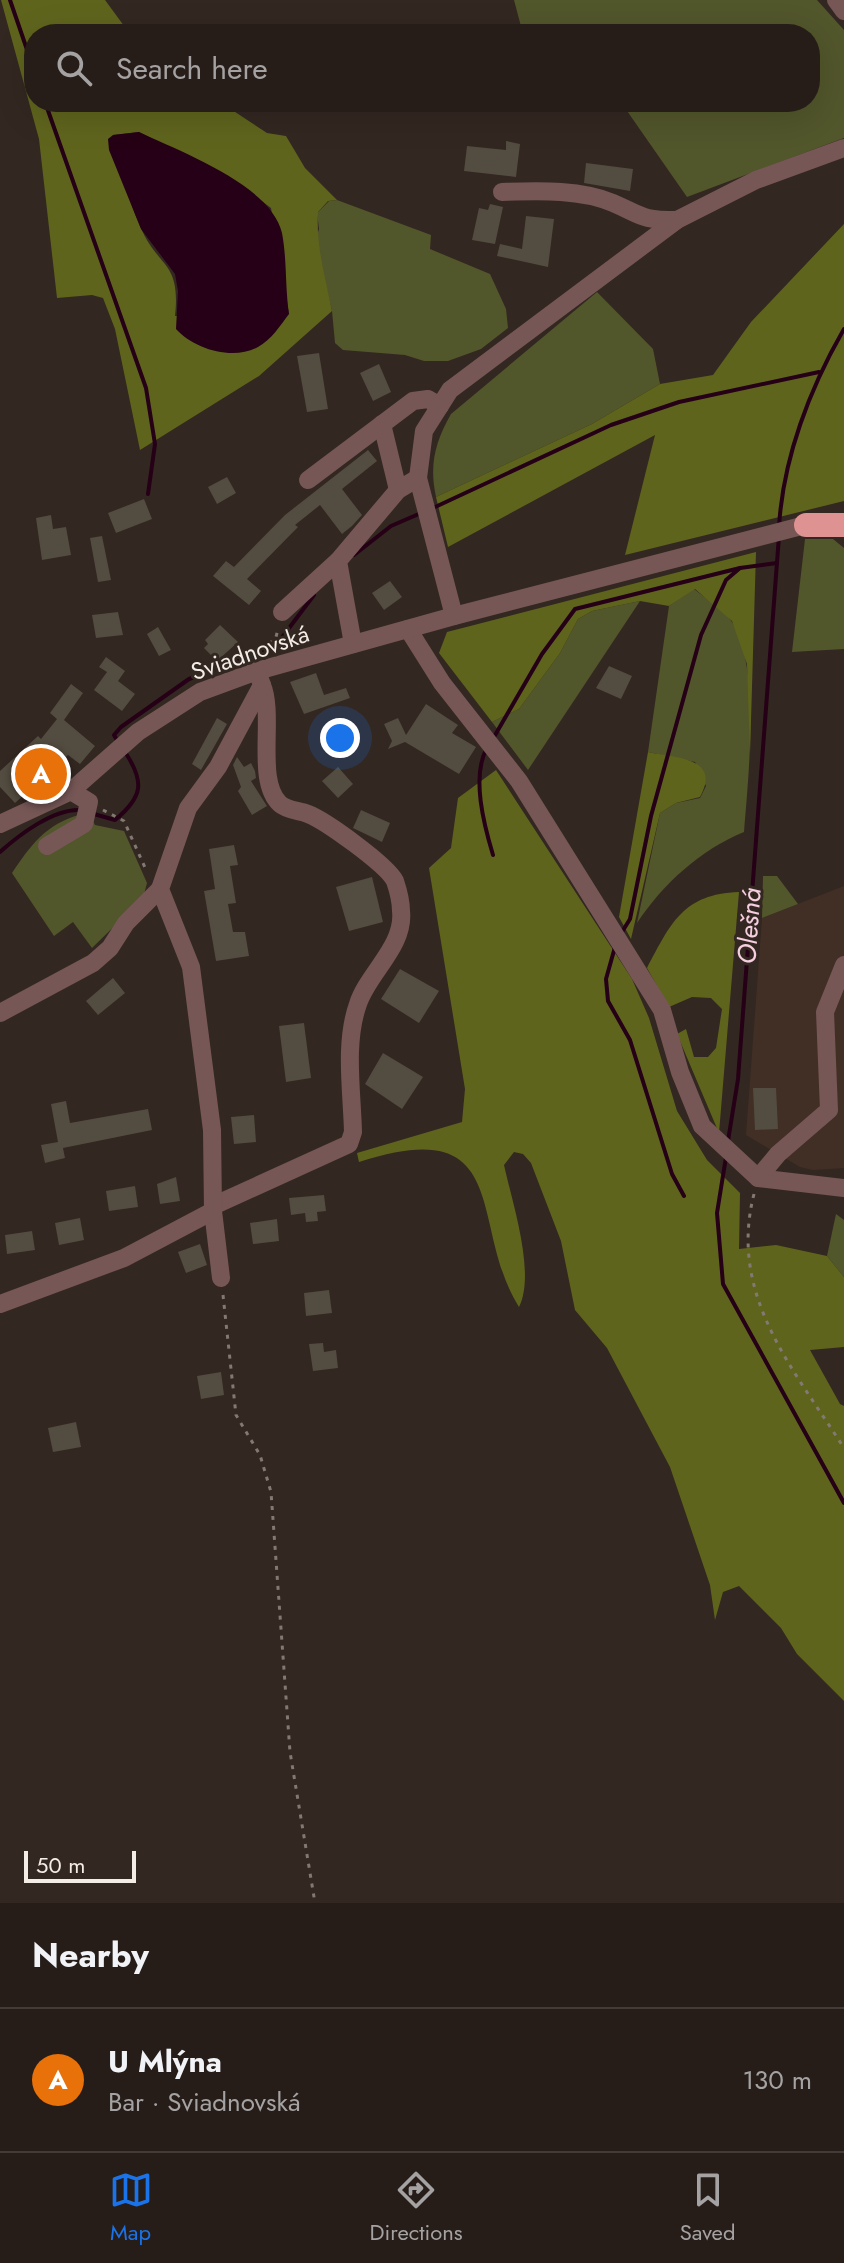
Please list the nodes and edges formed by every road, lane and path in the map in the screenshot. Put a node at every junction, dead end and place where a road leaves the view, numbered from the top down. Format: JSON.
{"nodes":[{"id":1,"x":836,"y":0,"type":"edge"},
{"id":2,"x":844,"y":11,"type":"edge"},
{"id":3,"x":844,"y":148,"type":"edge"},
{"id":4,"x":502,"y":192,"type":"dead end"},
{"id":5,"x":629,"y":214,"type":"junction"},
{"id":6,"x":677,"y":220,"type":"junction"},
{"id":7,"x":631,"y":255,"type":"junction"},
{"id":8,"x":440,"y":406,"type":"junction"},
{"id":9,"x":382,"y":424,"type":"junction"},
{"id":10,"x":418,"y":478,"type":"junction"},
{"id":11,"x":308,"y":480,"type":"dead end"},
{"id":12,"x":398,"y":490,"type":"junction"},
{"id":13,"x":844,"y":515,"type":"edge"},
{"id":14,"x":806,"y":525,"type":"junction"},
{"id":15,"x":844,"y":525,"type":"edge"},
{"id":16,"x":338,"y":567,"type":"junction"},
{"id":17,"x":282,"y":612,"type":"joint"},
{"id":18,"x":454,"y":616,"type":"junction"},
{"id":19,"x":408,"y":629,"type":"junction"},
{"id":20,"x":353,"y":644,"type":"junction"},
{"id":21,"x":265,"y":648,"type":"dead end"},
{"id":22,"x":259,"y":678,"type":"junction"},
{"id":23,"x":71,"y":791,"type":"junction"},
{"id":24,"x":115,"y":816,"type":"dead end"},
{"id":25,"x":0,"y":824,"type":"edge"},
{"id":26,"x":47,"y":846,"type":"dead end"},
{"id":27,"x":155,"y":883,"type":"junction"},
{"id":28,"x":844,"y":965,"type":"edge"},
{"id":29,"x":0,"y":1013,"type":"edge"},
{"id":30,"x":837,"y":1109,"type":"edge"},
{"id":31,"x":758,"y":1178,"type":"junction"},
{"id":32,"x":844,"y":1188,"type":"edge"},
{"id":33,"x":214,"y":1208,"type":"junction"},
{"id":34,"x":221,"y":1278,"type":"joint"},
{"id":35,"x":0,"y":1304,"type":"edge"},
{"id":36,"x":844,"y":1448,"type":"edge"},
{"id":37,"x":315,"y":1903,"type":"edge"}],
"edges":[{"from":1,"to":2,"type":"street"},
{"from":3,"to":6,"type":"street"},
{"from":4,"to":5,"type":"street"},
{"from":5,"to":6,"type":"street"},
{"from":5,"to":7,"type":"street"},
{"from":6,"to":7,"type":"street"},
{"from":7,"to":8,"type":"street"},
{"from":8,"to":9,"type":"street"},
{"from":8,"to":10,"type":"street"},
{"from":9,"to":11,"type":"street"},
{"from":9,"to":12,"type":"street"},
{"from":10,"to":12,"type":"street"},
{"from":10,"to":18,"type":"street"},
{"from":12,"to":16,"type":"street"},
{"from":13,"to":14,"type":"street","name":"Sviadnovská"},
{"from":14,"to":15,"type":"highway"},
{"from":14,"to":18,"type":"street","name":"Sviadnovská"},
{"from":16,"to":17,"type":"street"},
{"from":16,"to":20,"type":"street"},
{"from":17,"to":21,"type":"path"},
{"from":18,"to":19,"type":"street","name":"Sviadnovská"},
{"from":19,"to":20,"type":"street","name":"Sviadnovská"},
{"from":19,"to":31,"type":"street"},
{"from":20,"to":22,"type":"street","name":"Sviadnovská"},
{"from":22,"to":23,"type":"street","name":"Sviadnovská"},
{"from":22,"to":27,"type":"street"},
{"from":22,"to":33,"type":"street"},
{"from":23,"to":25,"type":"street","name":"Sviadnovská"},
{"from":23,"to":26,"type":"street"},
{"from":24,"to":27,"type":"path"},
{"from":27,"to":29,"type":"street"},
{"from":27,"to":33,"type":"street"},
{"from":28,"to":30,"type":"street"},
{"from":30,"to":31,"type":"street"},
{"from":31,"to":32,"type":"street"},
{"from":31,"to":36,"type":"path"},
{"from":33,"to":34,"type":"street"},
{"from":33,"to":35,"type":"street"},
{"from":34,"to":37,"type":"path"}]}
